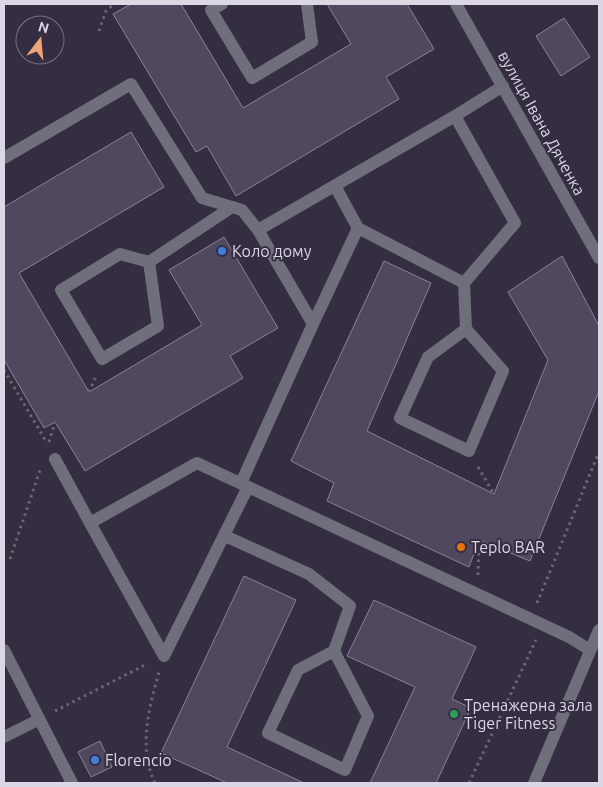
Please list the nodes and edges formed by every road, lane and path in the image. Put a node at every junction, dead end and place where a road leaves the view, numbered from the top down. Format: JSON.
{"nodes":[{"id":1,"x":114,"y":4,"type":"edge"},
{"id":2,"x":222,"y":4,"type":"edge"},
{"id":3,"x":307,"y":4,"type":"edge"},
{"id":4,"x":456,"y":4,"type":"edge"},
{"id":5,"x":99,"y":31,"type":"dead end"},
{"id":6,"x":502,"y":86,"type":"junction"},
{"id":7,"x":455,"y":116,"type":"junction"},
{"id":8,"x":4,"y":158,"type":"edge"},
{"id":9,"x":335,"y":186,"type":"junction"},
{"id":10,"x":232,"y":207,"type":"junction"},
{"id":11,"x":358,"y":228,"type":"junction"},
{"id":12,"x":258,"y":230,"type":"junction"},
{"id":13,"x":599,"y":258,"type":"edge"},
{"id":14,"x":149,"y":262,"type":"junction"},
{"id":15,"x":464,"y":283,"type":"junction"},
{"id":16,"x":314,"y":324,"type":"junction"},
{"id":17,"x":466,"y":329,"type":"junction"},
{"id":18,"x":4,"y":370,"type":"edge"},
{"id":19,"x":55,"y":422,"type":"dead end"},
{"id":20,"x":469,"y":451,"type":"junction"},
{"id":21,"x":599,"y":452,"type":"edge"},
{"id":22,"x":55,"y":459,"type":"dead end"},
{"id":23,"x":42,"y":462,"type":"dead end"},
{"id":24,"x":244,"y":485,"type":"junction"},
{"id":25,"x":494,"y":494,"type":"dead end"},
{"id":26,"x":90,"y":523,"type":"junction"},
{"id":27,"x":225,"y":536,"type":"junction"},
{"id":28,"x":479,"y":540,"type":"dead end"},
{"id":29,"x":10,"y":559,"type":"dead end"},
{"id":30,"x":477,"y":596,"type":"junction"},
{"id":31,"x":530,"y":620,"type":"junction"},
{"id":32,"x":542,"y":626,"type":"junction"},
{"id":33,"x":599,"y":630,"type":"edge"},
{"id":34,"x":4,"y":650,"type":"edge"},
{"id":35,"x":590,"y":650,"type":"junction"},
{"id":36,"x":334,"y":651,"type":"junction"},
{"id":37,"x":164,"y":656,"type":"junction"},
{"id":38,"x":38,"y":720,"type":"junction"},
{"id":39,"x":4,"y":737,"type":"edge"},
{"id":40,"x":72,"y":783,"type":"edge"},
{"id":41,"x":155,"y":783,"type":"edge"},
{"id":42,"x":468,"y":783,"type":"edge"},
{"id":43,"x":534,"y":783,"type":"edge"}],
"edges":[{"from":1,"to":5,"type":"path"},
{"from":2,"to":3,"type":"street"},
{"from":4,"to":6,"type":"street","name":"вулиця Івана Дяченка"},
{"from":6,"to":7,"type":"street"},
{"from":6,"to":13,"type":"street","name":"вулиця Івана Дяченка"},
{"from":7,"to":9,"type":"street"},
{"from":7,"to":15,"type":"street"},
{"from":8,"to":10,"type":"street"},
{"from":9,"to":11,"type":"street"},
{"from":9,"to":12,"type":"street"},
{"from":10,"to":12,"type":"street"},
{"from":10,"to":14,"type":"street"},
{"from":11,"to":15,"type":"street"},
{"from":11,"to":16,"type":"street"},
{"from":12,"to":16,"type":"street"},
{"from":14,"to":14,"type":"street"},
{"from":15,"to":17,"type":"street"},
{"from":16,"to":24,"type":"street"},
{"from":17,"to":20,"type":"street"},
{"from":17,"to":20,"type":"street"},
{"from":18,"to":19,"type":"path"},
{"from":20,"to":25,"type":"path"},
{"from":21,"to":31,"type":"path"},
{"from":22,"to":26,"type":"street"},
{"from":23,"to":29,"type":"path"},
{"from":24,"to":26,"type":"street"},
{"from":24,"to":27,"type":"street"},
{"from":24,"to":30,"type":"street"},
{"from":26,"to":37,"type":"street"},
{"from":27,"to":36,"type":"street"},
{"from":27,"to":37,"type":"street"},
{"from":28,"to":30,"type":"path"},
{"from":30,"to":31,"type":"street"},
{"from":31,"to":32,"type":"street"},
{"from":32,"to":35,"type":"street"},
{"from":32,"to":42,"type":"path"},
{"from":33,"to":35,"type":"street"},
{"from":34,"to":38,"type":"street"},
{"from":35,"to":43,"type":"street"},
{"from":36,"to":36,"type":"street"},
{"from":37,"to":38,"type":"path"},
{"from":37,"to":41,"type":"path"},
{"from":38,"to":39,"type":"street"},
{"from":38,"to":40,"type":"street"}]}
